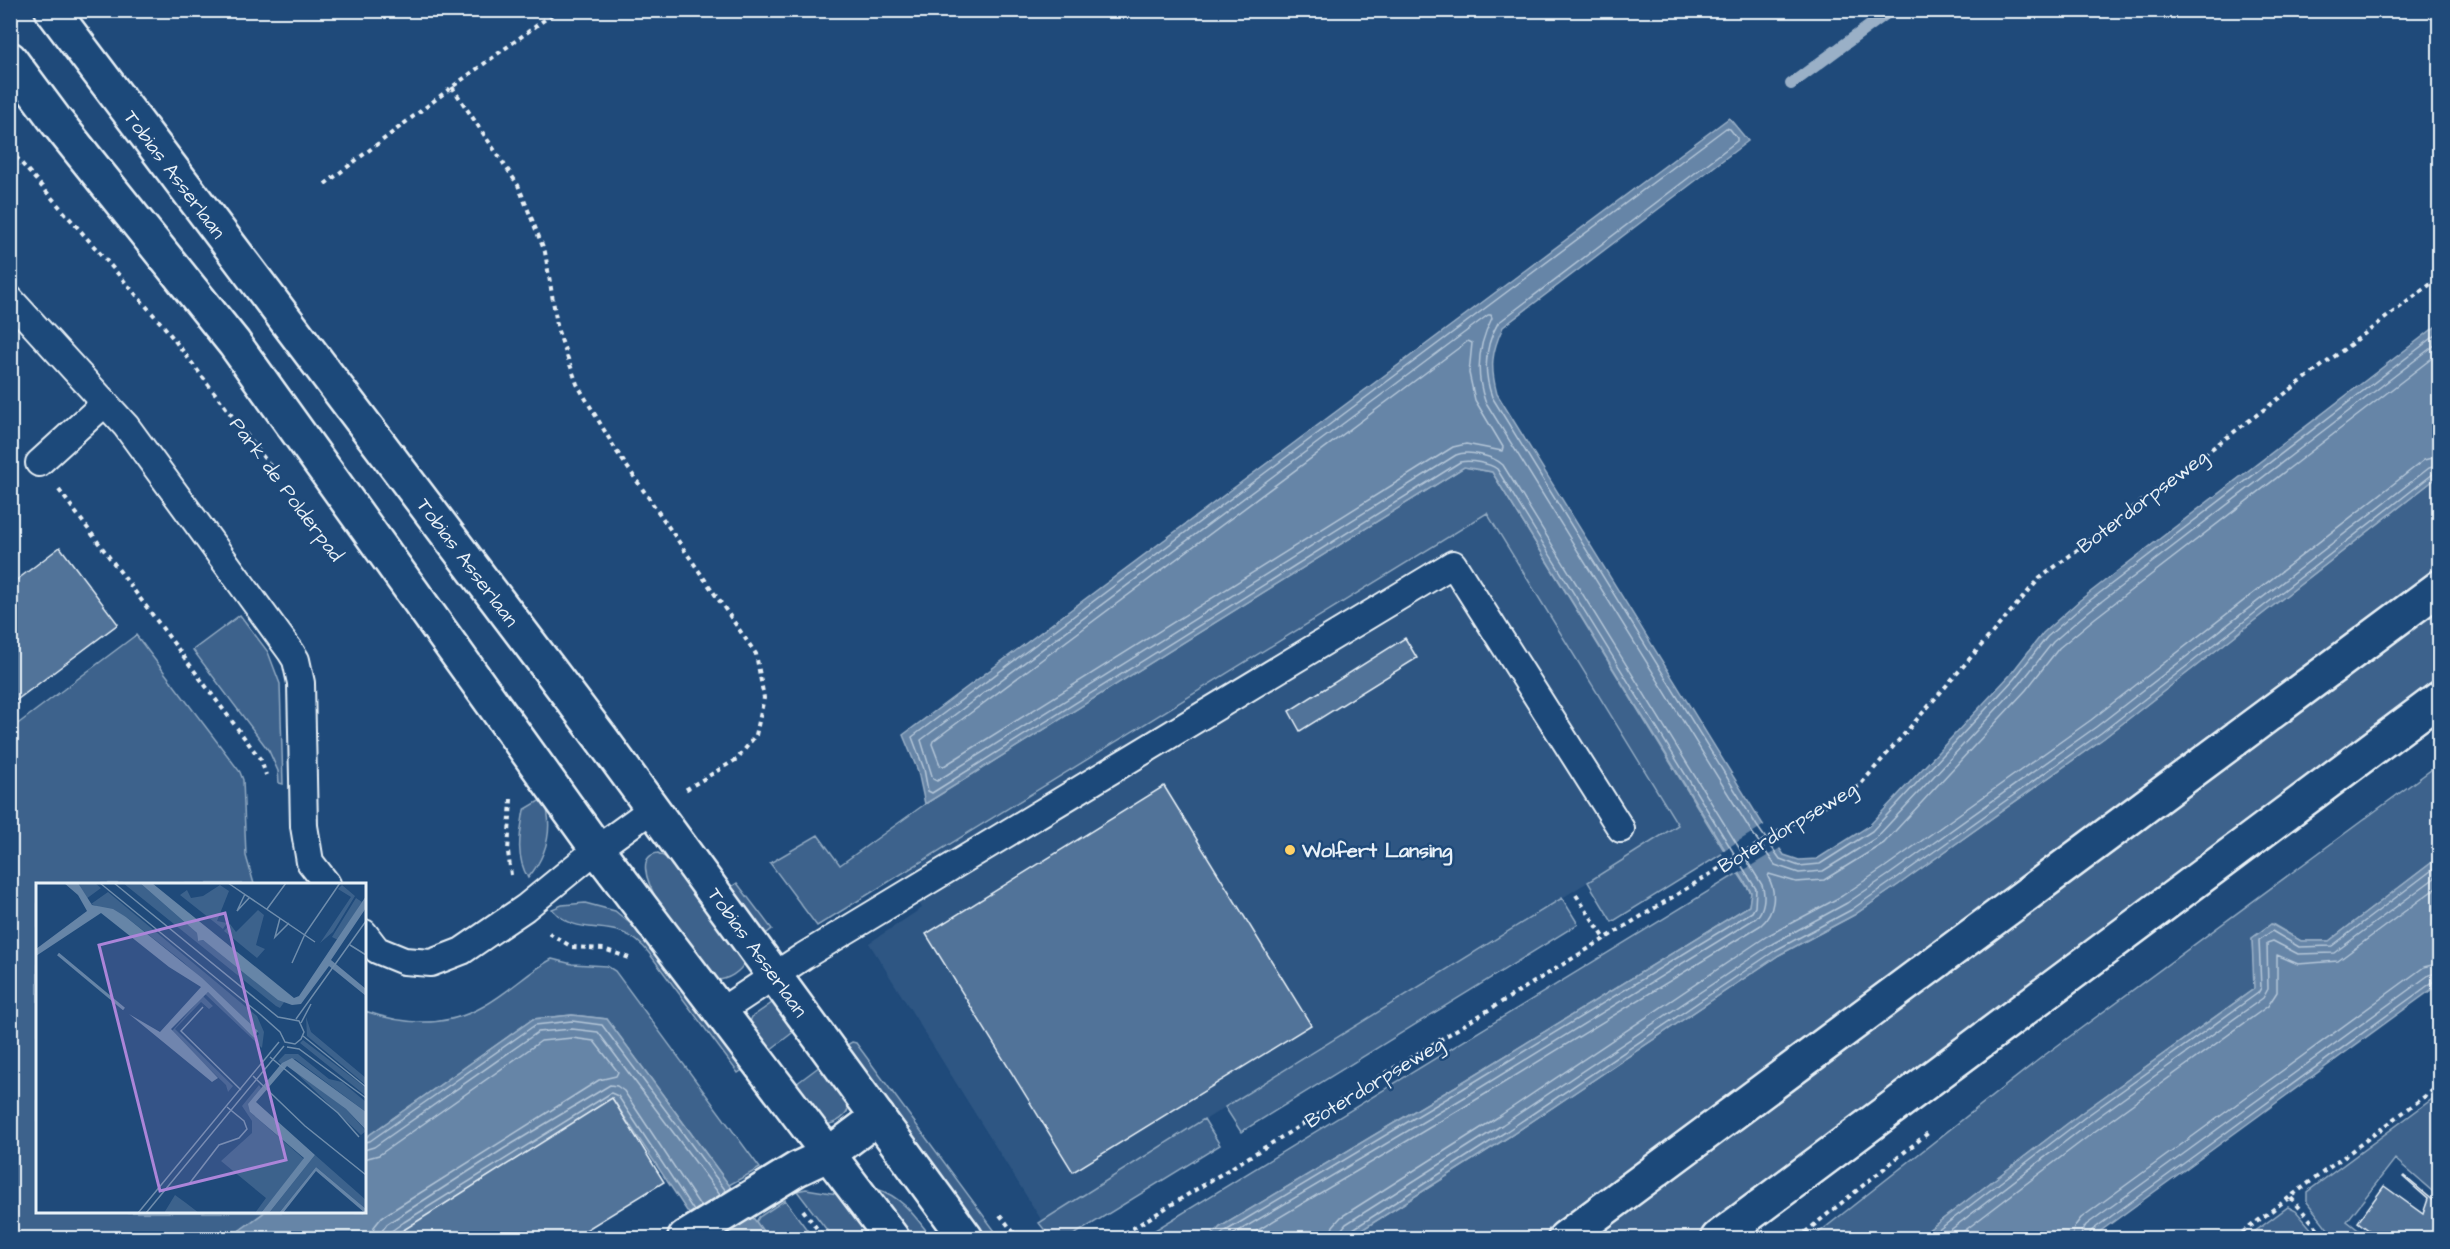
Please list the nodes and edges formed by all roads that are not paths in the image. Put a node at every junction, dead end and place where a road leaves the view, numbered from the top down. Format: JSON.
{"nodes":[{"id":1,"x":52,"y":10,"type":"edge"},
{"id":2,"x":10,"y":58,"type":"edge"},
{"id":3,"x":10,"y":299,"type":"edge"},
{"id":4,"x":105,"y":403,"type":"junction"},
{"id":5,"x":39,"y":463,"type":"road end"},
{"id":6,"x":2439,"y":587,"type":"edge"},
{"id":7,"x":2439,"y":698,"type":"edge"},
{"id":8,"x":652,"y":808,"type":"junction"},
{"id":9,"x":1621,"y":830,"type":"dead end"},
{"id":10,"x":597,"y":849,"type":"junction"},
{"id":11,"x":326,"y":883,"type":"edge"},
{"id":12,"x":366,"y":936,"type":"edge"},
{"id":13,"x":775,"y":975,"type":"junction"},
{"id":14,"x":721,"y":1011,"type":"junction"},
{"id":15,"x":878,"y":1117,"type":"junction"},
{"id":16,"x":829,"y":1154,"type":"junction"},
{"id":17,"x":687,"y":1238,"type":"edge"},
{"id":18,"x":892,"y":1239,"type":"edge"},
{"id":19,"x":966,"y":1239,"type":"edge"},
{"id":20,"x":1565,"y":1239,"type":"edge"},
{"id":21,"x":1718,"y":1239,"type":"edge"}],
"edges":[{"from":1,"to":8,"type":"street","name":"Tobias Asserlaan"},
{"from":2,"to":10,"type":"street"},
{"from":3,"to":4,"type":"lane"},
{"from":4,"to":5,"type":"lane"},
{"from":4,"to":11,"type":"lane"},
{"from":6,"to":20,"type":"street"},
{"from":7,"to":21,"type":"street"},
{"from":8,"to":10,"type":"lane"},
{"from":8,"to":13,"type":"street","name":"Tobias Asserlaan"},
{"from":9,"to":13,"type":"lane"},
{"from":10,"to":12,"type":"lane"},
{"from":10,"to":14,"type":"street"},
{"from":13,"to":14,"type":"lane"},
{"from":13,"to":15,"type":"street","name":"Tobias Asserlaan"},
{"from":14,"to":16,"type":"street"},
{"from":15,"to":16,"type":"street"},
{"from":15,"to":19,"type":"street","name":"Tobias Asserlaan"},
{"from":16,"to":17,"type":"street"},
{"from":16,"to":18,"type":"street"}]}
